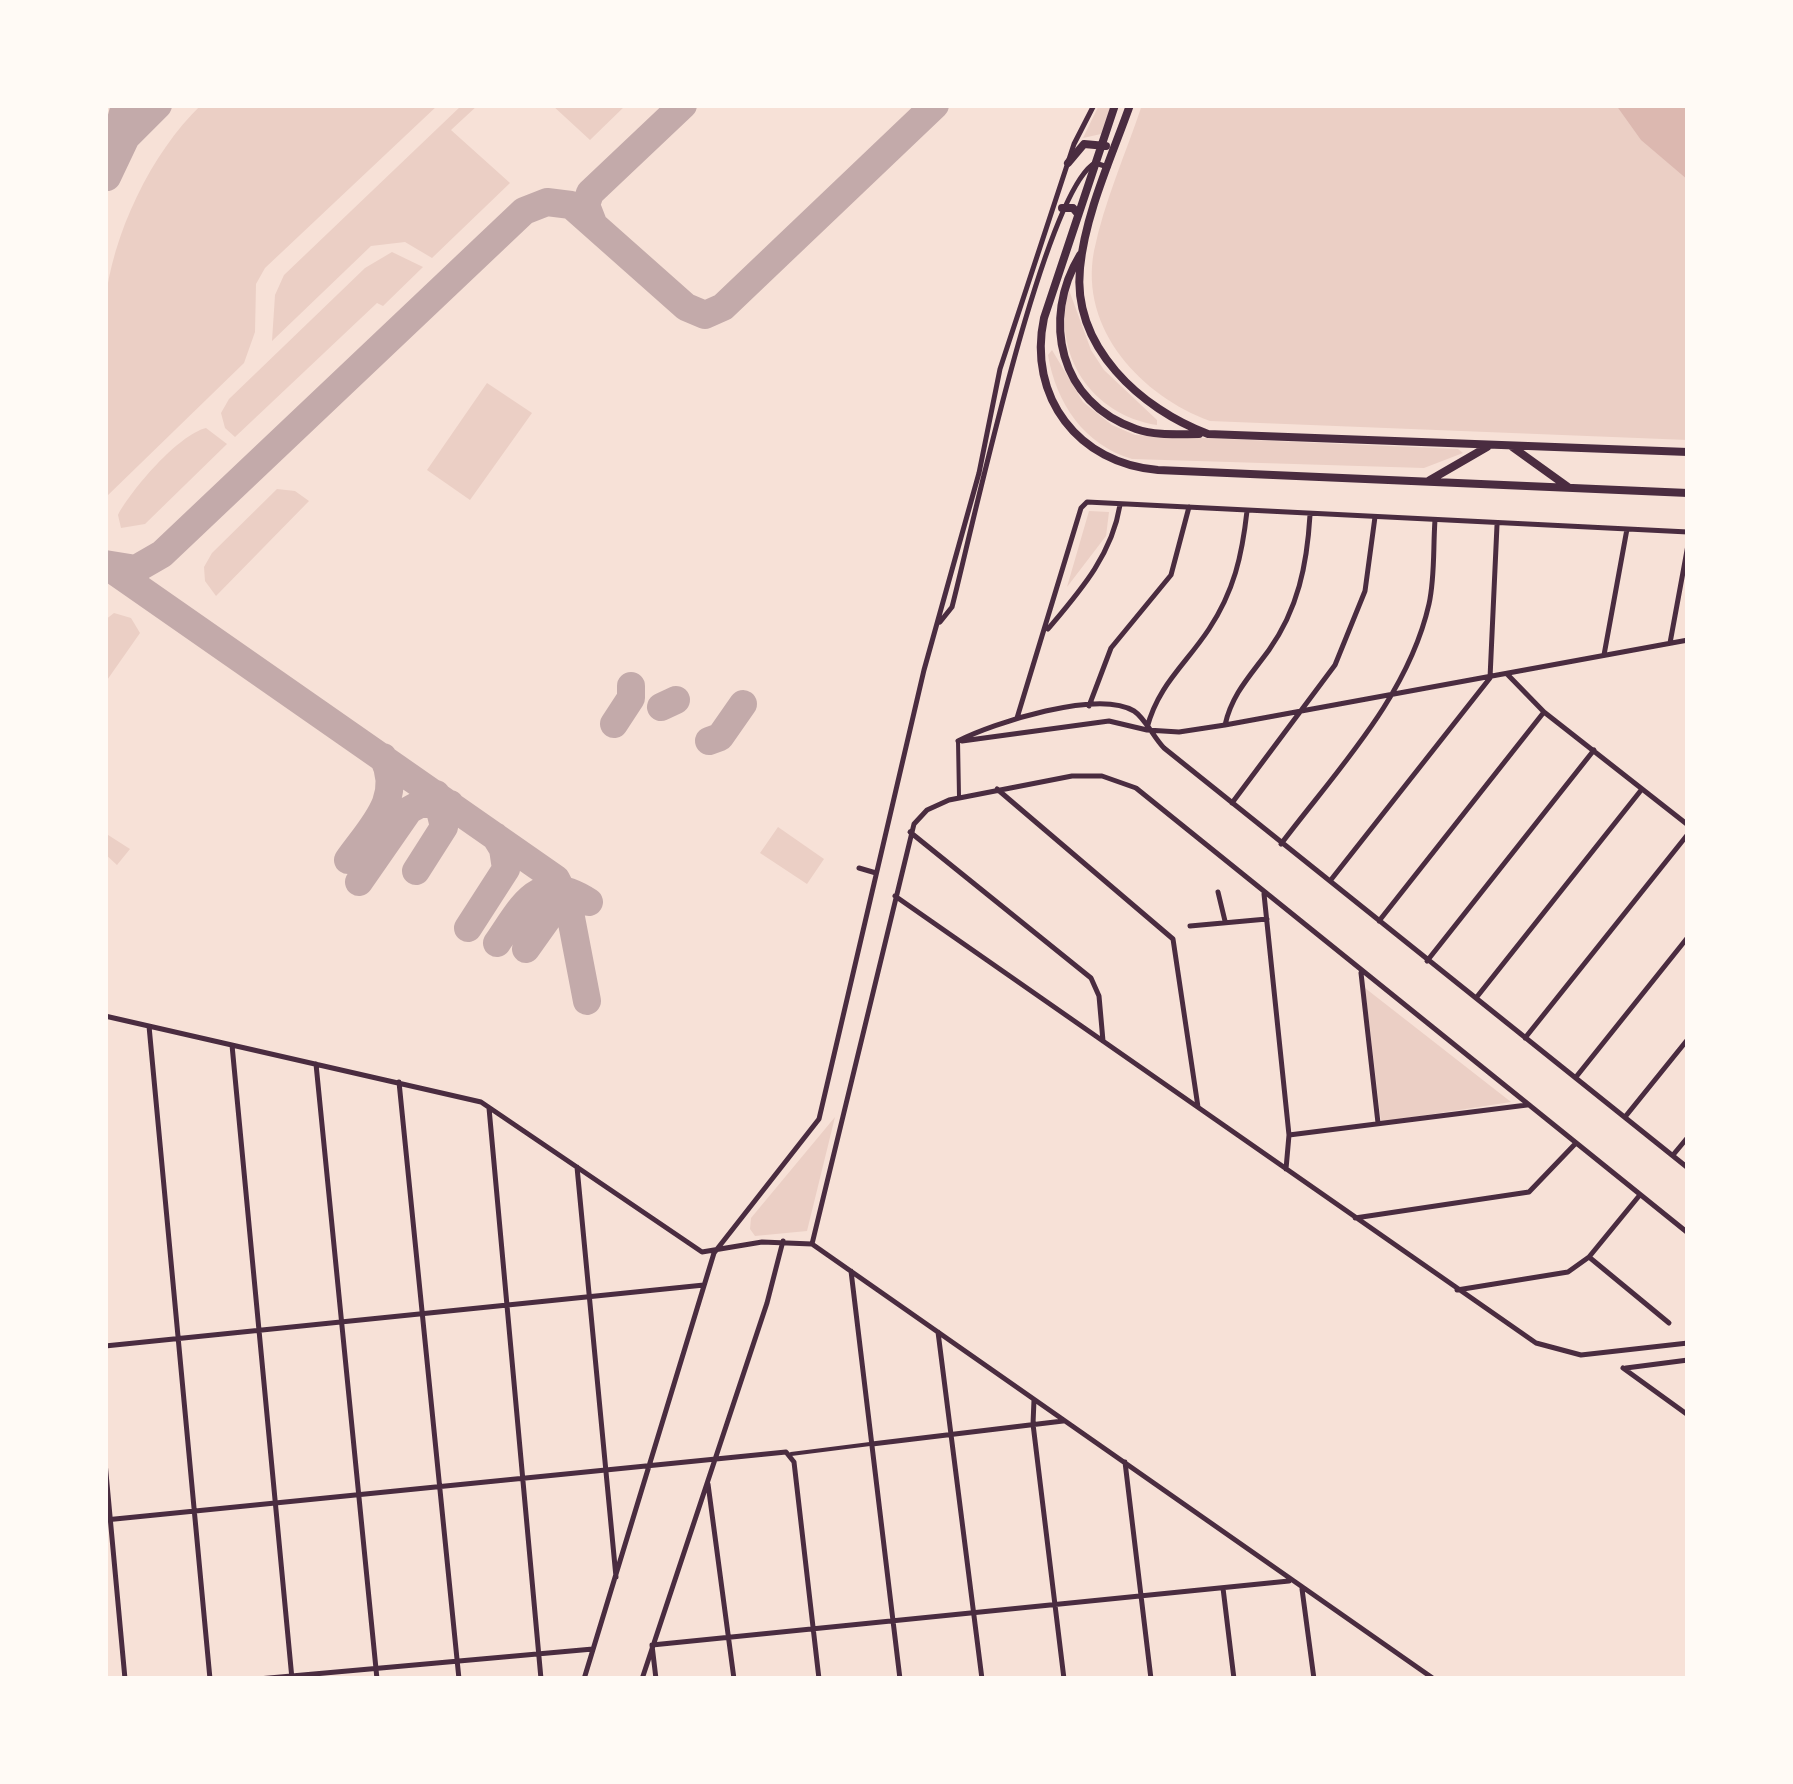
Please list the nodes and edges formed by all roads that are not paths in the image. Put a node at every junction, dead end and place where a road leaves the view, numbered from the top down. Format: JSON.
{"nodes":[{"id":1,"x":1094,"y":105,"type":"edge"},
{"id":2,"x":1115,"y":105,"type":"edge"},
{"id":3,"x":1130,"y":105,"type":"edge"},
{"id":4,"x":1101,"y":145,"type":"junction"},
{"id":5,"x":1114,"y":150,"type":"junction"},
{"id":6,"x":1068,"y":163,"type":"junction"},
{"id":7,"x":1095,"y":163,"type":"junction"},
{"id":8,"x":1109,"y":168,"type":"junction"},
{"id":9,"x":1062,"y":208,"type":"junction"},
{"id":10,"x":1078,"y":214,"type":"junction"},
{"id":11,"x":1082,"y":252,"type":"junction"},
{"id":12,"x":1059,"y":344,"type":"junction"},
{"id":13,"x":1040,"y":345,"type":"junction"},
{"id":14,"x":1208,"y":434,"type":"junction"},
{"id":15,"x":1490,"y":445,"type":"junction"},
{"id":16,"x":1511,"y":446,"type":"junction"},
{"id":17,"x":1688,"y":452,"type":"edge"},
{"id":18,"x":1430,"y":480,"type":"junction"},
{"id":19,"x":1570,"y":488,"type":"junction"},
{"id":20,"x":1688,"y":493,"type":"edge"},
{"id":21,"x":1120,"y":505,"type":"junction"},
{"id":22,"x":1189,"y":507,"type":"junction"},
{"id":23,"x":1247,"y":511,"type":"junction"},
{"id":24,"x":1310,"y":515,"type":"junction"},
{"id":25,"x":1375,"y":517,"type":"junction"},
{"id":26,"x":1435,"y":520,"type":"junction"},
{"id":27,"x":1497,"y":523,"type":"junction"},
{"id":28,"x":1627,"y":528,"type":"junction"},
{"id":29,"x":1688,"y":532,"type":"edge"},
{"id":30,"x":1688,"y":545,"type":"edge"},
{"id":31,"x":938,"y":624,"type":"junction"},
{"id":32,"x":1046,"y":632,"type":"junction"},
{"id":33,"x":1688,"y":640,"type":"edge"},
{"id":34,"x":1670,"y":643,"type":"junction"},
{"id":35,"x":1604,"y":656,"type":"junction"},
{"id":36,"x":1508,"y":675,"type":"junction"},
{"id":37,"x":1490,"y":678,"type":"junction"},
{"id":38,"x":1394,"y":694,"type":"junction"},
{"id":39,"x":1089,"y":706,"type":"junction"},
{"id":40,"x":1305,"y":711,"type":"junction"},
{"id":41,"x":1544,"y":712,"type":"junction"},
{"id":42,"x":1017,"y":718,"type":"junction"},
{"id":43,"x":1226,"y":725,"type":"junction"},
{"id":44,"x":1147,"y":730,"type":"junction"},
{"id":45,"x":958,"y":741,"type":"junction"},
{"id":46,"x":1594,"y":750,"type":"junction"},
{"id":47,"x":1642,"y":789,"type":"junction"},
{"id":48,"x":997,"y":790,"type":"junction"},
{"id":49,"x":959,"y":797,"type":"junction"},
{"id":50,"x":1232,"y":804,"type":"junction"},
{"id":51,"x":1688,"y":825,"type":"edge"},
{"id":52,"x":910,"y":832,"type":"junction"},
{"id":53,"x":1688,"y":834,"type":"edge"},
{"id":54,"x":1281,"y":844,"type":"junction"},
{"id":55,"x":860,"y":868,"type":"dead end"},
{"id":56,"x":876,"y":873,"type":"junction"},
{"id":57,"x":1330,"y":880,"type":"junction"},
{"id":58,"x":1218,"y":892,"type":"dead end"},
{"id":59,"x":1264,"y":893,"type":"junction"},
{"id":60,"x":895,"y":896,"type":"junction"},
{"id":61,"x":1268,"y":919,"type":"junction"},
{"id":62,"x":1225,"y":920,"type":"junction"},
{"id":63,"x":1379,"y":921,"type":"junction"},
{"id":64,"x":1190,"y":926,"type":"dead end"},
{"id":65,"x":1688,"y":937,"type":"edge"},
{"id":66,"x":1427,"y":960,"type":"junction"},
{"id":67,"x":1361,"y":972,"type":"junction"},
{"id":68,"x":1476,"y":998,"type":"junction"},
{"id":69,"x":105,"y":1016,"type":"edge"},
{"id":70,"x":149,"y":1026,"type":"junction"},
{"id":71,"x":1525,"y":1038,"type":"junction"},
{"id":72,"x":1688,"y":1039,"type":"edge"},
{"id":73,"x":1103,"y":1042,"type":"junction"},
{"id":74,"x":232,"y":1045,"type":"junction"},
{"id":75,"x":316,"y":1064,"type":"junction"},
{"id":76,"x":1576,"y":1077,"type":"junction"},
{"id":77,"x":399,"y":1082,"type":"junction"},
{"id":78,"x":1528,"y":1105,"type":"junction"},
{"id":79,"x":1198,"y":1107,"type":"junction"},
{"id":80,"x":489,"y":1108,"type":"junction"},
{"id":81,"x":1625,"y":1117,"type":"junction"},
{"id":82,"x":1378,"y":1123,"type":"junction"},
{"id":83,"x":1288,"y":1135,"type":"junction"},
{"id":84,"x":1688,"y":1137,"type":"edge"},
{"id":85,"x":1576,"y":1143,"type":"junction"},
{"id":86,"x":1673,"y":1155,"type":"junction"},
{"id":87,"x":576,"y":1167,"type":"junction"},
{"id":88,"x":1688,"y":1168,"type":"edge"},
{"id":89,"x":1286,"y":1169,"type":"junction"},
{"id":90,"x":1640,"y":1195,"type":"junction"},
{"id":91,"x":1356,"y":1218,"type":"junction"},
{"id":92,"x":1688,"y":1232,"type":"edge"},
{"id":93,"x":783,"y":1241,"type":"junction"},
{"id":94,"x":812,"y":1244,"type":"junction"},
{"id":95,"x":714,"y":1253,"type":"junction"},
{"id":96,"x":1589,"y":1257,"type":"junction"},
{"id":97,"x":850,"y":1271,"type":"junction"},
{"id":98,"x":704,"y":1284,"type":"junction"},
{"id":99,"x":1457,"y":1290,"type":"junction"},
{"id":100,"x":587,"y":1296,"type":"junction"},
{"id":101,"x":506,"y":1305,"type":"junction"},
{"id":102,"x":422,"y":1313,"type":"junction"},
{"id":103,"x":340,"y":1322,"type":"junction"},
{"id":104,"x":1669,"y":1323,"type":"dead end"},
{"id":105,"x":258,"y":1331,"type":"junction"},
{"id":106,"x":938,"y":1332,"type":"junction"},
{"id":107,"x":176,"y":1339,"type":"junction"},
{"id":108,"x":1688,"y":1343,"type":"edge"},
{"id":109,"x":105,"y":1346,"type":"edge"},
{"id":110,"x":1688,"y":1360,"type":"edge"},
{"id":111,"x":1034,"y":1400,"type":"junction"},
{"id":112,"x":1688,"y":1415,"type":"edge"},
{"id":113,"x":1065,"y":1420,"type":"junction"},
{"id":114,"x":1033,"y":1424,"type":"junction"},
{"id":115,"x":952,"y":1434,"type":"junction"},
{"id":116,"x":872,"y":1444,"type":"junction"},
{"id":117,"x":791,"y":1454,"type":"junction"},
{"id":118,"x":716,"y":1458,"type":"junction"},
{"id":119,"x":105,"y":1462,"type":"edge"},
{"id":120,"x":1125,"y":1462,"type":"junction"},
{"id":121,"x":652,"y":1463,"type":"junction"},
{"id":122,"x":604,"y":1468,"type":"junction"},
{"id":123,"x":521,"y":1477,"type":"junction"},
{"id":124,"x":708,"y":1479,"type":"junction"},
{"id":125,"x":440,"y":1484,"type":"junction"},
{"id":126,"x":357,"y":1494,"type":"junction"},
{"id":127,"x":274,"y":1503,"type":"junction"},
{"id":128,"x":193,"y":1511,"type":"junction"},
{"id":129,"x":108,"y":1519,"type":"edge"},
{"id":130,"x":1292,"y":1581,"type":"junction"},
{"id":131,"x":617,"y":1582,"type":"junction"},
{"id":132,"x":1223,"y":1588,"type":"junction"},
{"id":133,"x":1302,"y":1589,"type":"junction"},
{"id":134,"x":1140,"y":1596,"type":"junction"},
{"id":135,"x":1056,"y":1604,"type":"junction"},
{"id":136,"x":974,"y":1613,"type":"junction"},
{"id":137,"x":892,"y":1620,"type":"junction"},
{"id":138,"x":814,"y":1628,"type":"junction"},
{"id":139,"x":729,"y":1635,"type":"junction"},
{"id":140,"x":652,"y":1645,"type":"junction"},
{"id":141,"x":594,"y":1649,"type":"junction"},
{"id":142,"x":539,"y":1653,"type":"junction"},
{"id":143,"x":457,"y":1661,"type":"junction"},
{"id":144,"x":376,"y":1668,"type":"junction"},
{"id":145,"x":292,"y":1678,"type":"edge"},
{"id":146,"x":126,"y":1679,"type":"edge"},
{"id":147,"x":210,"y":1679,"type":"edge"},
{"id":148,"x":258,"y":1679,"type":"edge"},
{"id":149,"x":377,"y":1679,"type":"edge"},
{"id":150,"x":459,"y":1679,"type":"edge"},
{"id":151,"x":542,"y":1679,"type":"edge"},
{"id":152,"x":584,"y":1679,"type":"edge"},
{"id":153,"x":642,"y":1679,"type":"edge"},
{"id":154,"x":656,"y":1679,"type":"edge"},
{"id":155,"x":734,"y":1679,"type":"edge"},
{"id":156,"x":820,"y":1679,"type":"edge"},
{"id":157,"x":900,"y":1679,"type":"edge"},
{"id":158,"x":982,"y":1679,"type":"edge"},
{"id":159,"x":1064,"y":1679,"type":"edge"},
{"id":160,"x":1151,"y":1679,"type":"edge"},
{"id":161,"x":1234,"y":1679,"type":"edge"},
{"id":162,"x":1314,"y":1679,"type":"edge"},
{"id":163,"x":1434,"y":1679,"type":"edge"}],
"edges":[{"from":1,"to":6,"type":"street"},
{"from":2,"to":4,"type":"main road"},
{"from":3,"to":5,"type":"main road"},
{"from":4,"to":5,"type":"main road"},
{"from":4,"to":6,"type":"main road"},
{"from":4,"to":7,"type":"main road"},
{"from":5,"to":8,"type":"main road"},
{"from":6,"to":31,"type":"street"},
{"from":7,"to":8,"type":"street"},
{"from":7,"to":9,"type":"street"},
{"from":7,"to":10,"type":"main road"},
{"from":8,"to":11,"type":"main road"},
{"from":9,"to":10,"type":"main road"},
{"from":9,"to":31,"type":"street"},
{"from":10,"to":13,"type":"main road"},
{"from":11,"to":12,"type":"main road"},
{"from":11,"to":14,"type":"main road"},
{"from":12,"to":13,"type":"main road"},
{"from":12,"to":14,"type":"main road"},
{"from":13,"to":18,"type":"main road"},
{"from":14,"to":15,"type":"main road"},
{"from":15,"to":16,"type":"main road"},
{"from":15,"to":18,"type":"main road"},
{"from":16,"to":17,"type":"main road"},
{"from":16,"to":19,"type":"main road"},
{"from":18,"to":19,"type":"main road"},
{"from":19,"to":20,"type":"main road"},
{"from":21,"to":22,"type":"street"},
{"from":21,"to":32,"type":"street"},
{"from":21,"to":32,"type":"street"},
{"from":22,"to":23,"type":"street"},
{"from":22,"to":39,"type":"street"},
{"from":23,"to":24,"type":"street"},
{"from":23,"to":44,"type":"street"},
{"from":24,"to":25,"type":"street"},
{"from":24,"to":43,"type":"street"},
{"from":25,"to":26,"type":"street"},
{"from":25,"to":40,"type":"street"},
{"from":26,"to":27,"type":"street"},
{"from":26,"to":38,"type":"street"},
{"from":27,"to":28,"type":"street"},
{"from":27,"to":37,"type":"street"},
{"from":28,"to":29,"type":"street"},
{"from":28,"to":35,"type":"street"},
{"from":30,"to":34,"type":"street"},
{"from":31,"to":56,"type":"street"},
{"from":32,"to":42,"type":"street"},
{"from":33,"to":34,"type":"street"},
{"from":34,"to":35,"type":"street"},
{"from":35,"to":36,"type":"street"},
{"from":36,"to":37,"type":"street"},
{"from":36,"to":41,"type":"street"},
{"from":37,"to":38,"type":"street"},
{"from":37,"to":57,"type":"street"},
{"from":38,"to":40,"type":"street"},
{"from":38,"to":54,"type":"street"},
{"from":39,"to":42,"type":"street"},
{"from":39,"to":44,"type":"street"},
{"from":40,"to":43,"type":"street"},
{"from":40,"to":50,"type":"street"},
{"from":41,"to":46,"type":"street"},
{"from":41,"to":63,"type":"street"},
{"from":42,"to":45,"type":"street"},
{"from":43,"to":44,"type":"street"},
{"from":44,"to":45,"type":"street"},
{"from":44,"to":50,"type":"street"},
{"from":45,"to":49,"type":"street"},
{"from":46,"to":47,"type":"street"},
{"from":46,"to":66,"type":"street"},
{"from":47,"to":51,"type":"street"},
{"from":47,"to":68,"type":"street"},
{"from":48,"to":49,"type":"street"},
{"from":48,"to":59,"type":"street"},
{"from":48,"to":79,"type":"street"},
{"from":49,"to":52,"type":"street"},
{"from":50,"to":54,"type":"street"},
{"from":52,"to":60,"type":"street"},
{"from":52,"to":73,"type":"street"},
{"from":53,"to":71,"type":"street"},
{"from":54,"to":57,"type":"street"},
{"from":55,"to":56,"type":"street"},
{"from":56,"to":95,"type":"street"},
{"from":57,"to":63,"type":"street"},
{"from":58,"to":62,"type":"street"},
{"from":59,"to":61,"type":"street"},
{"from":59,"to":67,"type":"street"},
{"from":60,"to":73,"type":"street"},
{"from":60,"to":94,"type":"street"},
{"from":61,"to":62,"type":"street"},
{"from":61,"to":83,"type":"street"},
{"from":62,"to":64,"type":"street"},
{"from":63,"to":66,"type":"street"},
{"from":65,"to":76,"type":"street"},
{"from":66,"to":68,"type":"street"},
{"from":67,"to":78,"type":"street"},
{"from":67,"to":82,"type":"street"},
{"from":68,"to":71,"type":"street"},
{"from":69,"to":70,"type":"street"},
{"from":70,"to":74,"type":"street"},
{"from":70,"to":107,"type":"street"},
{"from":71,"to":76,"type":"street"},
{"from":72,"to":81,"type":"street"},
{"from":73,"to":79,"type":"street"},
{"from":74,"to":75,"type":"street"},
{"from":74,"to":105,"type":"street"},
{"from":75,"to":77,"type":"street"},
{"from":75,"to":103,"type":"street"},
{"from":76,"to":81,"type":"street"},
{"from":77,"to":80,"type":"street"},
{"from":77,"to":102,"type":"street"},
{"from":78,"to":82,"type":"street"},
{"from":78,"to":85,"type":"street"},
{"from":79,"to":89,"type":"street"},
{"from":80,"to":87,"type":"street"},
{"from":80,"to":101,"type":"street"},
{"from":81,"to":86,"type":"street"},
{"from":82,"to":83,"type":"street"},
{"from":83,"to":89,"type":"street"},
{"from":84,"to":86,"type":"street"},
{"from":85,"to":90,"type":"street"},
{"from":85,"to":91,"type":"street"},
{"from":86,"to":88,"type":"street"},
{"from":87,"to":95,"type":"street"},
{"from":87,"to":100,"type":"street"},
{"from":89,"to":91,"type":"street"},
{"from":90,"to":92,"type":"street"},
{"from":90,"to":96,"type":"street"},
{"from":91,"to":99,"type":"street"},
{"from":93,"to":94,"type":"street"},
{"from":93,"to":95,"type":"street"},
{"from":93,"to":118,"type":"street"},
{"from":94,"to":97,"type":"street"},
{"from":95,"to":98,"type":"street"},
{"from":96,"to":99,"type":"street"},
{"from":96,"to":104,"type":"street"},
{"from":97,"to":106,"type":"street"},
{"from":97,"to":116,"type":"street"},
{"from":98,"to":100,"type":"street"},
{"from":98,"to":121,"type":"street"},
{"from":99,"to":108,"type":"street"},
{"from":100,"to":101,"type":"street"},
{"from":100,"to":122,"type":"street"},
{"from":101,"to":102,"type":"street"},
{"from":101,"to":123,"type":"street"},
{"from":102,"to":103,"type":"street"},
{"from":102,"to":125,"type":"street"},
{"from":103,"to":105,"type":"street"},
{"from":103,"to":126,"type":"street"},
{"from":105,"to":107,"type":"street"},
{"from":105,"to":127,"type":"street"},
{"from":106,"to":111,"type":"street"},
{"from":106,"to":115,"type":"street"},
{"from":107,"to":109,"type":"street"},
{"from":107,"to":128,"type":"street"},
{"from":110,"to":112,"type":"street"},
{"from":111,"to":113,"type":"street"},
{"from":111,"to":114,"type":"street"},
{"from":113,"to":114,"type":"street"},
{"from":113,"to":120,"type":"street"},
{"from":114,"to":115,"type":"street"},
{"from":114,"to":135,"type":"street"},
{"from":115,"to":116,"type":"street"},
{"from":115,"to":136,"type":"street"},
{"from":116,"to":117,"type":"street"},
{"from":116,"to":137,"type":"street"},
{"from":117,"to":118,"type":"street"},
{"from":117,"to":138,"type":"street"},
{"from":118,"to":121,"type":"street"},
{"from":118,"to":124,"type":"street"},
{"from":119,"to":129,"type":"street"},
{"from":120,"to":130,"type":"street"},
{"from":120,"to":134,"type":"street"},
{"from":121,"to":122,"type":"street"},
{"from":121,"to":131,"type":"street"},
{"from":122,"to":123,"type":"street"},
{"from":122,"to":131,"type":"street"},
{"from":123,"to":125,"type":"street"},
{"from":123,"to":142,"type":"street"},
{"from":124,"to":139,"type":"street"},
{"from":124,"to":140,"type":"street"},
{"from":125,"to":126,"type":"street"},
{"from":125,"to":143,"type":"street"},
{"from":126,"to":127,"type":"street"},
{"from":126,"to":144,"type":"street"},
{"from":127,"to":128,"type":"street"},
{"from":127,"to":145,"type":"street"},
{"from":128,"to":129,"type":"street"},
{"from":128,"to":147,"type":"street"},
{"from":129,"to":146,"type":"street"},
{"from":130,"to":132,"type":"street"},
{"from":130,"to":133,"type":"street"},
{"from":131,"to":141,"type":"street"},
{"from":132,"to":134,"type":"street"},
{"from":132,"to":161,"type":"street"},
{"from":133,"to":162,"type":"street"},
{"from":133,"to":163,"type":"street"},
{"from":134,"to":135,"type":"street"},
{"from":134,"to":160,"type":"street"},
{"from":135,"to":136,"type":"street"},
{"from":135,"to":159,"type":"street"},
{"from":136,"to":137,"type":"street"},
{"from":136,"to":158,"type":"street"},
{"from":137,"to":138,"type":"street"},
{"from":137,"to":157,"type":"street"},
{"from":138,"to":139,"type":"street"},
{"from":138,"to":156,"type":"street"},
{"from":139,"to":140,"type":"street"},
{"from":139,"to":155,"type":"street"},
{"from":140,"to":153,"type":"street"},
{"from":140,"to":154,"type":"street"},
{"from":141,"to":142,"type":"street"},
{"from":141,"to":152,"type":"street"},
{"from":142,"to":143,"type":"street"},
{"from":142,"to":151,"type":"street"},
{"from":143,"to":144,"type":"street"},
{"from":143,"to":150,"type":"street"},
{"from":144,"to":145,"type":"street"},
{"from":144,"to":149,"type":"street"},
{"from":145,"to":148,"type":"street"}]}
